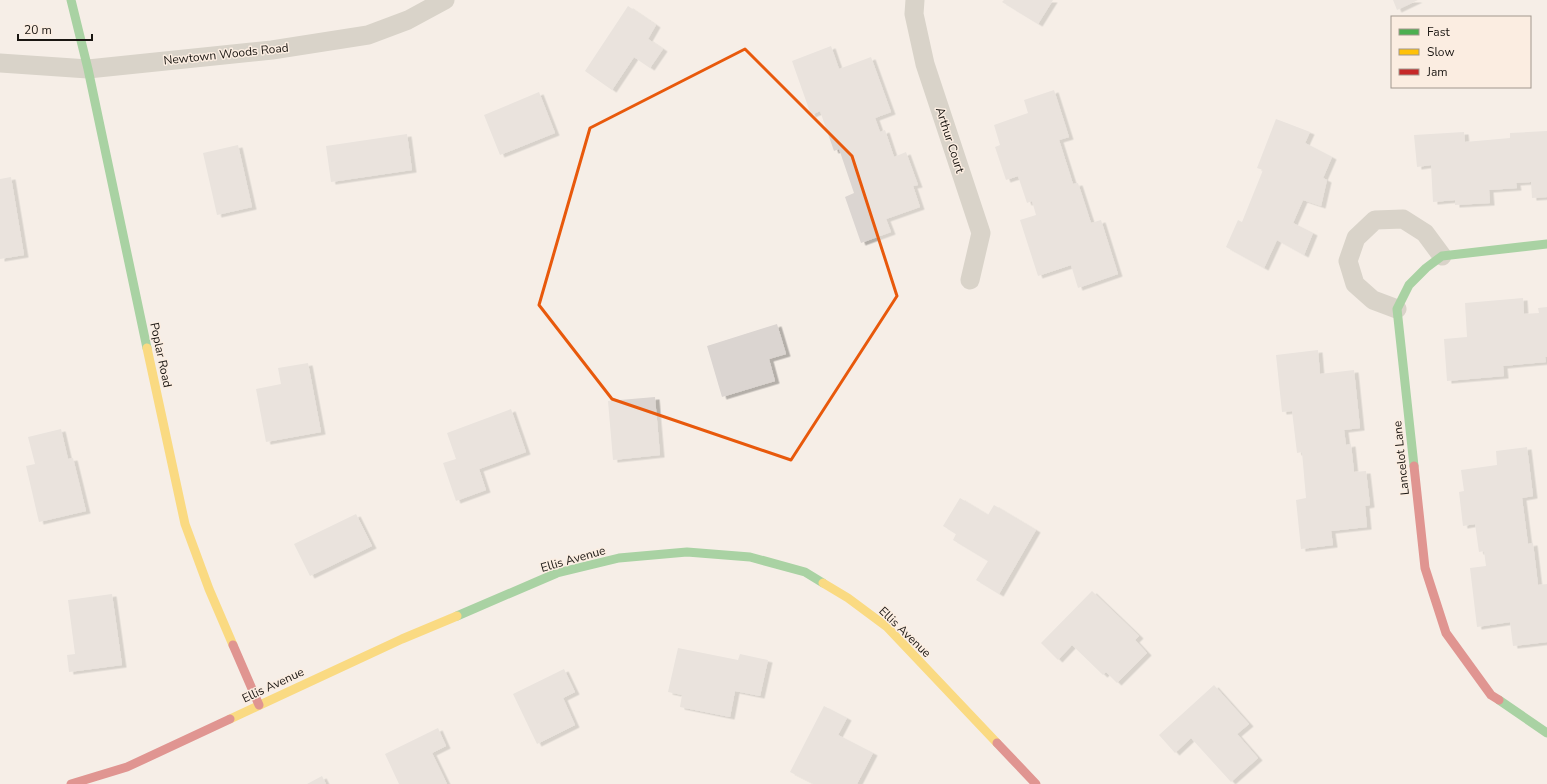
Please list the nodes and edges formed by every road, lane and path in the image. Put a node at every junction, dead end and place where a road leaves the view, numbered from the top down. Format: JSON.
{"nodes":[{"id":1,"x":72,"y":0,"type":"edge"},
{"id":2,"x":445,"y":0,"type":"edge"},
{"id":3,"x":916,"y":0,"type":"edge"},
{"id":4,"x":0,"y":63,"type":"edge"},
{"id":5,"x":88,"y":69,"type":"junction"},
{"id":6,"x":1547,"y":244,"type":"edge"},
{"id":7,"x":1442,"y":256,"type":"junction"},
{"id":8,"x":970,"y":280,"type":"dead end"},
{"id":9,"x":1397,"y":309,"type":"junction"},
{"id":10,"x":259,"y":705,"type":"junction"},
{"id":11,"x":1547,"y":733,"type":"edge"},
{"id":12,"x":71,"y":784,"type":"edge"},
{"id":13,"x":1036,"y":784,"type":"edge"}],
"edges":[{"from":1,"to":5,"type":"street","name":"Poplar Road"},
{"from":2,"to":5,"type":"street","name":"Newtown Woods Road"},
{"from":3,"to":8,"type":"street","name":"Arthur Court"},
{"from":4,"to":5,"type":"street","name":"Newtown Woods Road"},
{"from":5,"to":10,"type":"street","name":"Poplar Road"},
{"from":6,"to":7,"type":"street"},
{"from":7,"to":9,"type":"street"},
{"from":7,"to":9,"type":"street"},
{"from":9,"to":11,"type":"street","name":"Lancelot Lane"},
{"from":10,"to":12,"type":"street","name":"Ellis Avenue"},
{"from":10,"to":13,"type":"street","name":"Ellis Avenue"}]}
